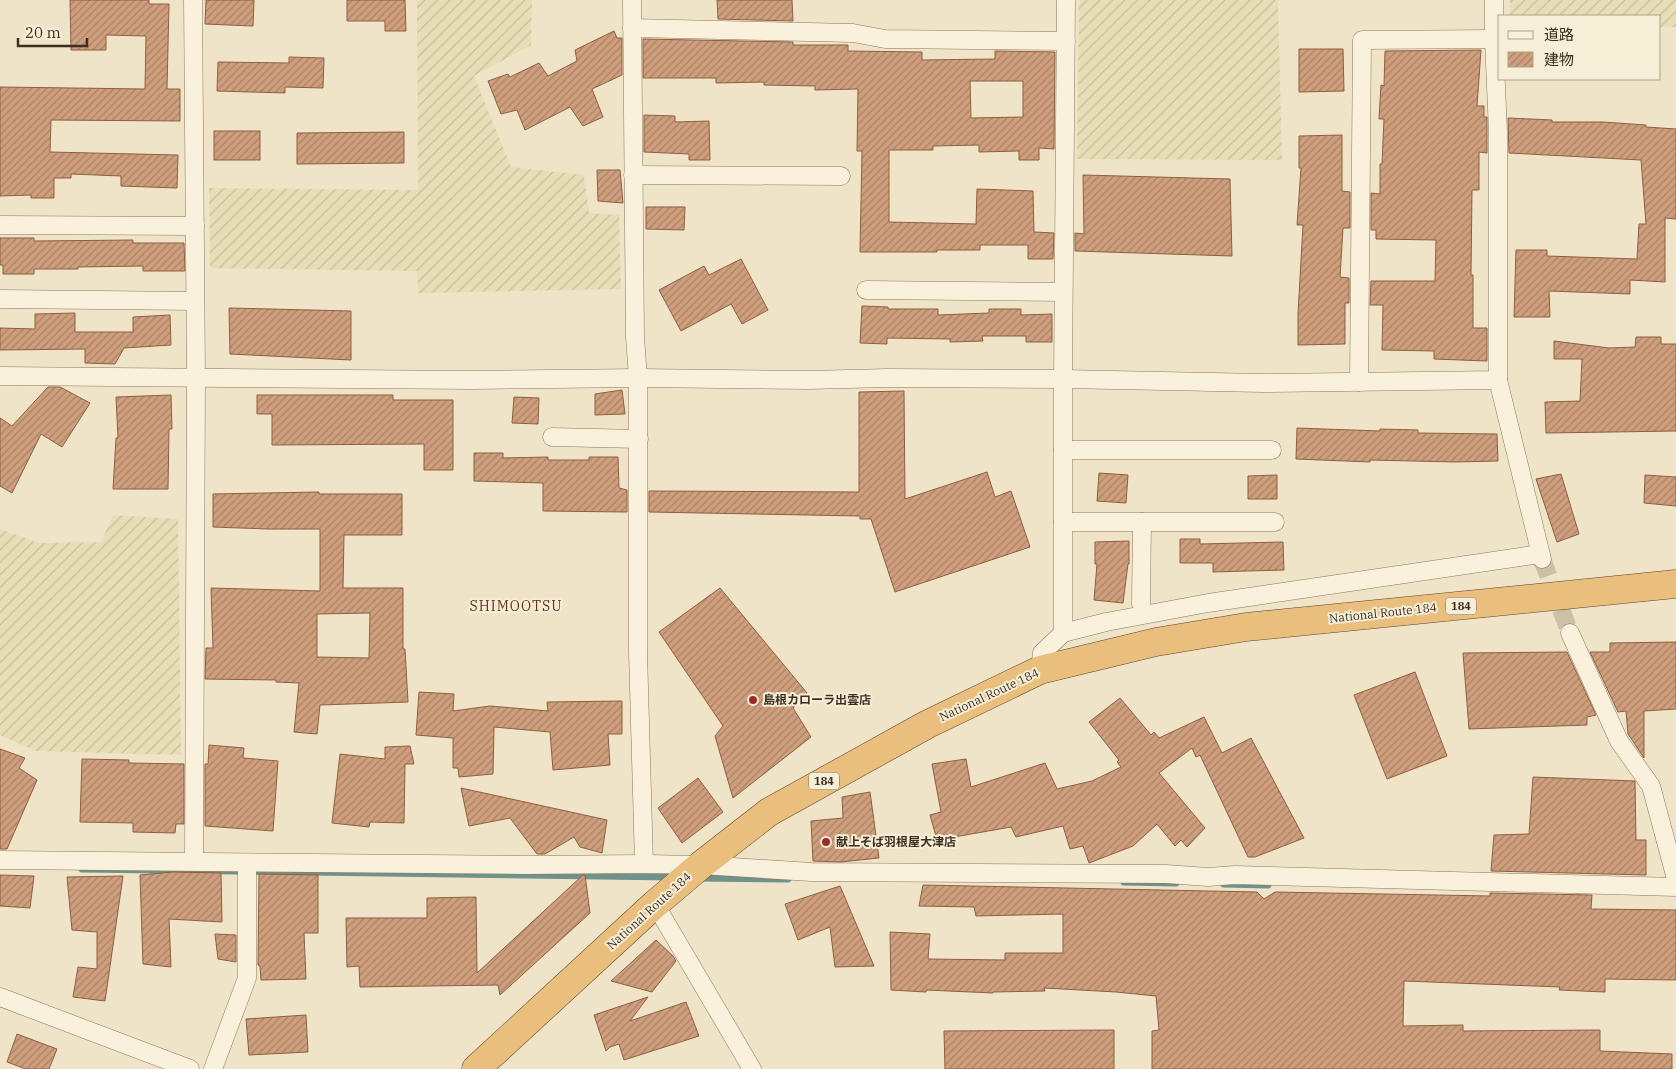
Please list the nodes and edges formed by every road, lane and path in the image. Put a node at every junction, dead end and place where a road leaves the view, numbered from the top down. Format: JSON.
{"nodes":[{"id":1,"x":193,"y":0,"type":"edge"},
{"id":2,"x":632,"y":0,"type":"edge"},
{"id":3,"x":1066,"y":0,"type":"edge"},
{"id":4,"x":1494,"y":0,"type":"edge"},
{"id":5,"x":632,"y":28,"type":"junction"},
{"id":6,"x":1494,"y":39,"type":"junction"},
{"id":7,"x":1066,"y":41,"type":"junction"},
{"id":8,"x":633,"y":175,"type":"junction"},
{"id":9,"x":841,"y":176,"type":"dead end"},
{"id":10,"x":0,"y":225,"type":"edge"},
{"id":11,"x":195,"y":226,"type":"junction"},
{"id":12,"x":866,"y":290,"type":"dead end"},
{"id":13,"x":1064,"y":292,"type":"junction"},
{"id":14,"x":0,"y":299,"type":"edge"},
{"id":15,"x":196,"y":301,"type":"junction"},
{"id":16,"x":0,"y":376,"type":"edge"},
{"id":17,"x":196,"y":377,"type":"junction"},
{"id":18,"x":638,"y":378,"type":"junction"},
{"id":19,"x":1063,"y":379,"type":"junction"},
{"id":20,"x":1498,"y":380,"type":"junction"},
{"id":21,"x":1359,"y":382,"type":"junction"},
{"id":22,"x":552,"y":437,"type":"dead end"},
{"id":23,"x":638,"y":439,"type":"junction"},
{"id":24,"x":1063,"y":450,"type":"junction"},
{"id":25,"x":1272,"y":450,"type":"dead end"},
{"id":26,"x":1063,"y":522,"type":"junction"},
{"id":27,"x":1142,"y":522,"type":"junction"},
{"id":28,"x":1275,"y":522,"type":"dead end"},
{"id":29,"x":1676,"y":584,"type":"edge"},
{"id":30,"x":1141,"y":604,"type":"dead end"},
{"id":31,"x":1063,"y":633,"type":"junction"},
{"id":32,"x":1570,"y":633,"type":"tunnel mouth"},
{"id":33,"x":1040,"y":670,"type":"junction"},
{"id":34,"x":0,"y":860,"type":"edge"},
{"id":35,"x":194,"y":861,"type":"junction"},
{"id":36,"x":247,"y":863,"type":"junction"},
{"id":37,"x":644,"y":864,"type":"junction"},
{"id":38,"x":701,"y":865,"type":"junction"},
{"id":39,"x":1676,"y":879,"type":"edge"},
{"id":40,"x":1676,"y":886,"type":"edge"},
{"id":41,"x":655,"y":904,"type":"junction"},
{"id":42,"x":0,"y":997,"type":"edge"},
{"id":43,"x":190,"y":1069,"type":"edge"},
{"id":44,"x":213,"y":1069,"type":"edge"},
{"id":45,"x":476,"y":1069,"type":"edge"},
{"id":46,"x":752,"y":1069,"type":"edge"}],
"edges":[{"from":1,"to":11,"type":"street"},
{"from":2,"to":5,"type":"street"},
{"from":3,"to":7,"type":"street"},
{"from":4,"to":6,"type":"street"},
{"from":5,"to":7,"type":"street"},
{"from":5,"to":8,"type":"street"},
{"from":6,"to":20,"type":"street"},
{"from":6,"to":21,"type":"street"},
{"from":7,"to":13,"type":"street"},
{"from":8,"to":9,"type":"street"},
{"from":8,"to":18,"type":"street"},
{"from":10,"to":11,"type":"street"},
{"from":11,"to":15,"type":"street"},
{"from":12,"to":13,"type":"street"},
{"from":13,"to":19,"type":"street"},
{"from":14,"to":15,"type":"street"},
{"from":15,"to":17,"type":"street"},
{"from":16,"to":17,"type":"street"},
{"from":17,"to":18,"type":"street"},
{"from":17,"to":35,"type":"street"},
{"from":18,"to":19,"type":"street"},
{"from":18,"to":23,"type":"street"},
{"from":19,"to":21,"type":"street"},
{"from":19,"to":24,"type":"street"},
{"from":20,"to":21,"type":"street"},
{"from":20,"to":31,"type":"street"},
{"from":22,"to":23,"type":"street"},
{"from":23,"to":37,"type":"street"},
{"from":24,"to":25,"type":"street"},
{"from":24,"to":26,"type":"street"},
{"from":26,"to":27,"type":"street"},
{"from":26,"to":31,"type":"street"},
{"from":27,"to":28,"type":"street"},
{"from":27,"to":30,"type":"street"},
{"from":29,"to":33,"type":"highway","name":"National Route 184","number":"184"},
{"from":31,"to":33,"type":"street"},
{"from":32,"to":39,"type":"street"},
{"from":33,"to":38,"type":"highway","name":"National Route 184","number":"184"},
{"from":34,"to":35,"type":"street"},
{"from":35,"to":36,"type":"street"},
{"from":36,"to":37,"type":"street"},
{"from":36,"to":44,"type":"street"},
{"from":37,"to":38,"type":"street"},
{"from":38,"to":40,"type":"street"},
{"from":38,"to":41,"type":"highway","name":"National Route 184","number":"184"},
{"from":41,"to":45,"type":"highway","name":"National Route 184","number":"184"},
{"from":41,"to":46,"type":"street"},
{"from":42,"to":43,"type":"street"}]}
